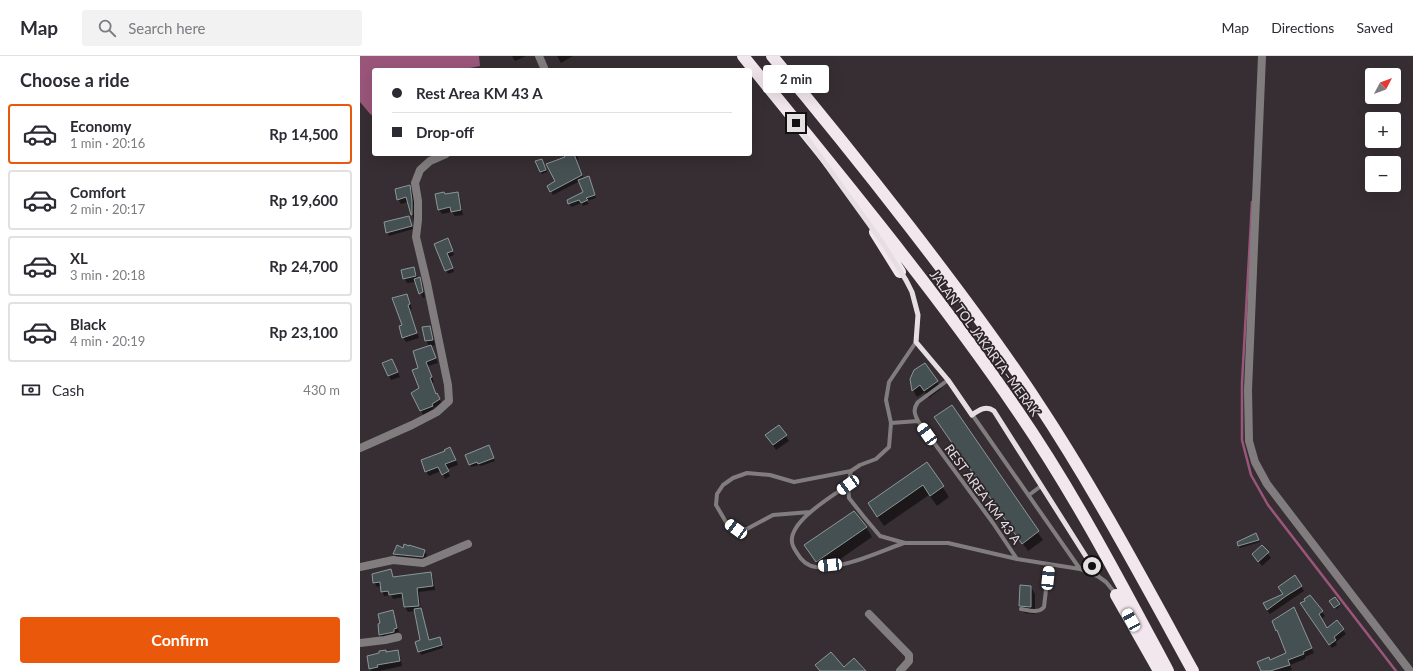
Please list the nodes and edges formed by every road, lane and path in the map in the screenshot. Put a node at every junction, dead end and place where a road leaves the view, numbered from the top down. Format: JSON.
{"nodes":[{"id":1,"x":539,"y":56,"type":"edge"},
{"id":2,"x":743,"y":56,"type":"edge"},
{"id":3,"x":772,"y":56,"type":"edge"},
{"id":4,"x":1262,"y":56,"type":"edge"},
{"id":5,"x":544,"y":68,"type":"edge"},
{"id":6,"x":788,"y":111,"type":"junction"},
{"id":7,"x":441,"y":156,"type":"edge"},
{"id":8,"x":900,"y":272,"type":"joint"},
{"id":9,"x":916,"y":342,"type":"junction"},
{"id":10,"x":948,"y":380,"type":"junction"},
{"id":11,"x":972,"y":415,"type":"junction"},
{"id":12,"x":918,"y":421,"type":"junction"},
{"id":13,"x":891,"y":423,"type":"junction"},
{"id":14,"x":360,"y":448,"type":"edge"},
{"id":15,"x":851,"y":471,"type":"junction"},
{"id":16,"x":848,"y":485,"type":"junction"},
{"id":17,"x":1041,"y":486,"type":"junction"},
{"id":18,"x":1029,"y":495,"type":"junction"},
{"id":19,"x":810,"y":512,"type":"junction"},
{"id":20,"x":905,"y":543,"type":"junction"},
{"id":21,"x":468,"y":544,"type":"dead end"},
{"id":22,"x":1017,"y":559,"type":"junction"},
{"id":23,"x":1049,"y":564,"type":"junction"},
{"id":24,"x":360,"y":567,"type":"edge"},
{"id":25,"x":1080,"y":569,"type":"junction"},
{"id":26,"x":1099,"y":577,"type":"junction"},
{"id":27,"x":1116,"y":596,"type":"joint"},
{"id":28,"x":1021,"y":609,"type":"dead end"},
{"id":29,"x":869,"y":614,"type":"dead end"},
{"id":30,"x":398,"y":637,"type":"dead end"},
{"id":31,"x":360,"y":643,"type":"edge"},
{"id":32,"x":900,"y":671,"type":"edge"},
{"id":33,"x":1159,"y":671,"type":"edge"},
{"id":34,"x":1168,"y":671,"type":"edge"},
{"id":35,"x":1193,"y":671,"type":"edge"},
{"id":36,"x":1410,"y":671,"type":"edge"}],
"edges":[{"from":1,"to":5,"type":"street"},
{"from":2,"to":6,"type":"highway","name":"JALAN TOL JAKARTA–MERAK"},
{"from":3,"to":35,"type":"highway","name":"JALAN TOL JAKARTA–MERAK"},
{"from":4,"to":36,"type":"street"},
{"from":6,"to":8,"type":"highway"},
{"from":6,"to":34,"type":"highway","name":"JALAN TOL JAKARTA–MERAK"},
{"from":7,"to":14,"type":"street"},
{"from":8,"to":9,"type":"lane"},
{"from":9,"to":10,"type":"lane"},
{"from":9,"to":13,"type":"lane"},
{"from":10,"to":11,"type":"lane"},
{"from":10,"to":12,"type":"lane"},
{"from":11,"to":17,"type":"lane","name":"REST AREA KM 43 A"},
{"from":11,"to":18,"type":"lane"},
{"from":12,"to":13,"type":"lane"},
{"from":12,"to":22,"type":"lane","name":"REST AREA KM 43 A"},
{"from":13,"to":15,"type":"lane"},
{"from":15,"to":16,"type":"lane","name":"REST AREA KM 43 A"},
{"from":15,"to":19,"type":"lane"},
{"from":16,"to":19,"type":"lane","name":"REST AREA KM 43 A"},
{"from":16,"to":20,"type":"lane","name":"REST AREA KM 43 A"},
{"from":17,"to":18,"type":"lane"},
{"from":17,"to":26,"type":"lane","name":"REST AREA KM 43 A"},
{"from":18,"to":25,"type":"lane"},
{"from":19,"to":20,"type":"lane","name":"REST AREA KM 43 A"},
{"from":20,"to":22,"type":"lane","name":"REST AREA KM 43 A"},
{"from":21,"to":24,"type":"street"},
{"from":22,"to":23,"type":"lane","name":"REST AREA KM 43 A"},
{"from":23,"to":25,"type":"lane","name":"REST AREA KM 43 A"},
{"from":23,"to":28,"type":"lane"},
{"from":25,"to":26,"type":"lane","name":"REST AREA KM 43 A"},
{"from":26,"to":27,"type":"lane","name":"REST AREA KM 43 A"},
{"from":27,"to":33,"type":"highway"},
{"from":29,"to":32,"type":"street"},
{"from":30,"to":31,"type":"street"}]}
